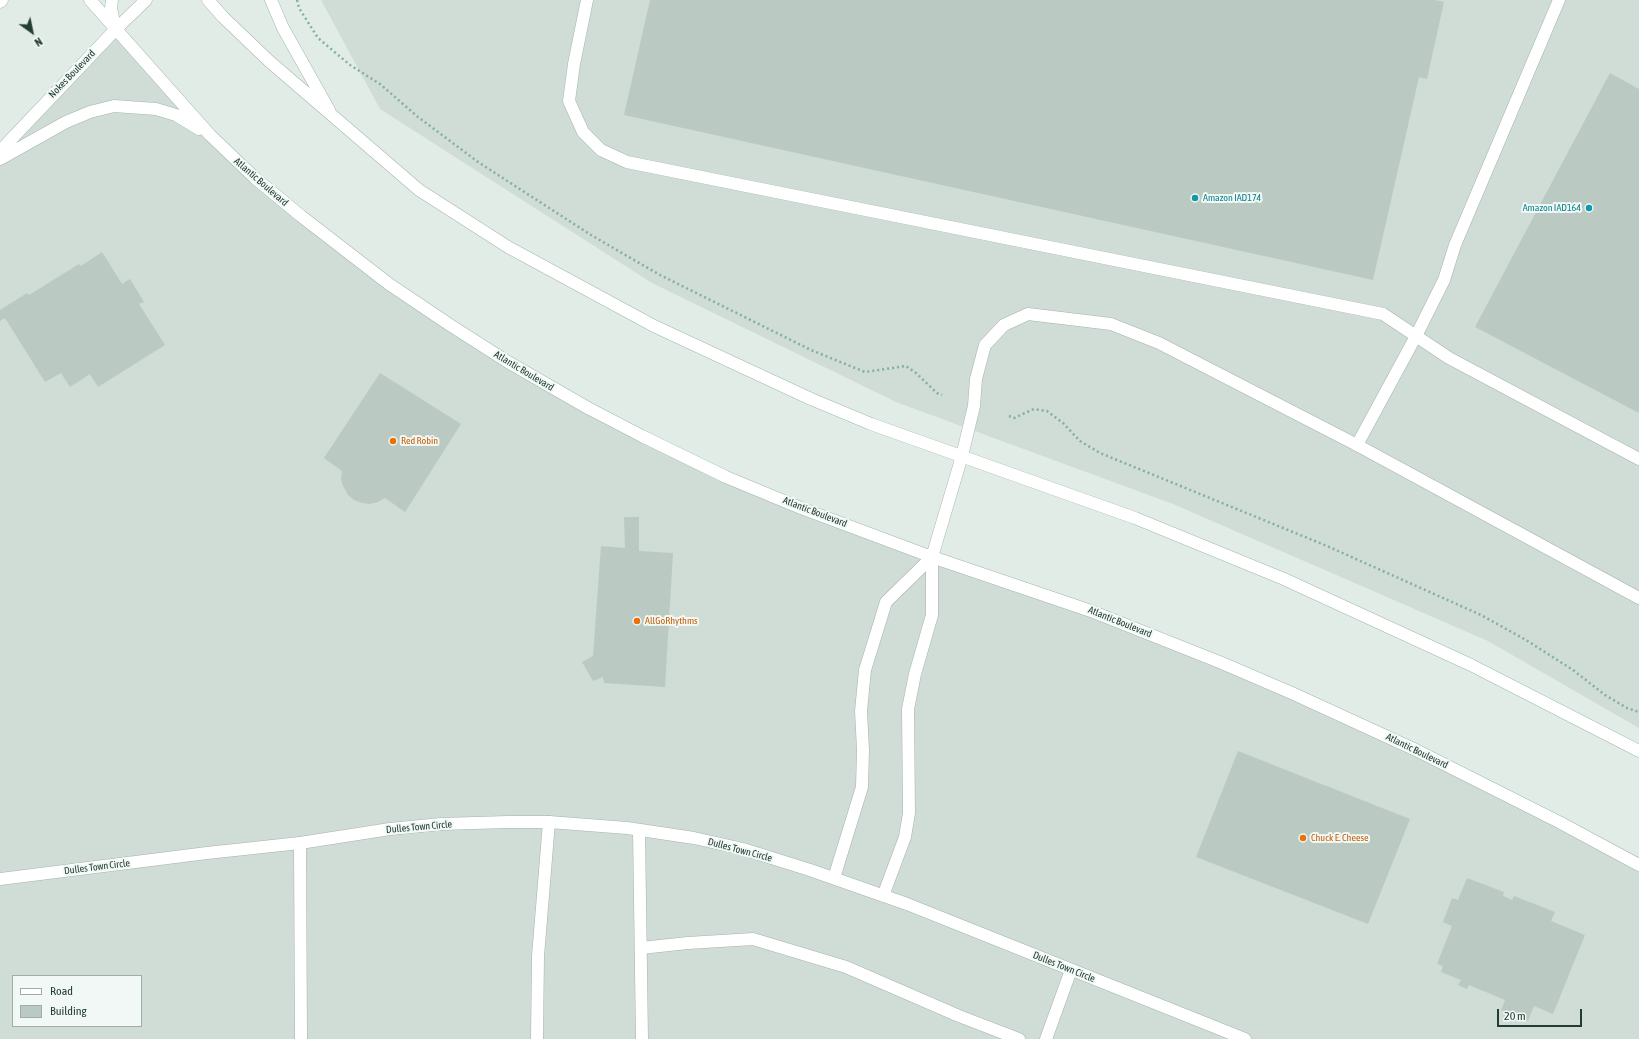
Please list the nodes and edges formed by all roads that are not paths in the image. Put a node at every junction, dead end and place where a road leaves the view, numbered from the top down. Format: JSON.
{"nodes":[{"id":1,"x":90,"y":0,"type":"edge"},
{"id":2,"x":112,"y":0,"type":"edge"},
{"id":3,"x":146,"y":0,"type":"edge"},
{"id":4,"x":208,"y":0,"type":"edge"},
{"id":5,"x":271,"y":0,"type":"edge"},
{"id":6,"x":587,"y":0,"type":"edge"},
{"id":7,"x":1559,"y":0,"type":"edge"},
{"id":8,"x":116,"y":29,"type":"junction"},
{"id":9,"x":334,"y":118,"type":"junction"},
{"id":10,"x":210,"y":135,"type":"junction"},
{"id":11,"x":0,"y":151,"type":"edge"},
{"id":12,"x":0,"y":159,"type":"edge"},
{"id":13,"x":1416,"y":336,"type":"junction"},
{"id":14,"x":1356,"y":445,"type":"junction"},
{"id":15,"x":962,"y":456,"type":"junction"},
{"id":16,"x":1639,"y":459,"type":"edge"},
{"id":17,"x":932,"y":557,"type":"junction"},
{"id":18,"x":1639,"y":598,"type":"edge"},
{"id":19,"x":1639,"y":751,"type":"edge"},
{"id":20,"x":549,"y":822,"type":"junction"},
{"id":21,"x":639,"y":830,"type":"junction"},
{"id":22,"x":300,"y":843,"type":"junction"},
{"id":23,"x":1639,"y":865,"type":"edge"},
{"id":24,"x":834,"y":878,"type":"junction"},
{"id":25,"x":0,"y":879,"type":"edge"},
{"id":26,"x":884,"y":896,"type":"junction"},
{"id":27,"x":641,"y":948,"type":"junction"},
{"id":28,"x":1071,"y":970,"type":"junction"},
{"id":29,"x":300,"y":1039,"type":"edge"},
{"id":30,"x":537,"y":1039,"type":"edge"},
{"id":31,"x":642,"y":1039,"type":"edge"},
{"id":32,"x":1019,"y":1039,"type":"edge"},
{"id":33,"x":1046,"y":1039,"type":"edge"},
{"id":34,"x":1245,"y":1039,"type":"edge"}],
"edges":[{"from":1,"to":8,"type":"main road","name":"Atlantic Boulevard"},
{"from":2,"to":8,"type":"main road"},
{"from":3,"to":8,"type":"main road","name":"Nokes Boulevard"},
{"from":4,"to":9,"type":"main road"},
{"from":5,"to":9,"type":"main road"},
{"from":6,"to":13,"type":"main road"},
{"from":7,"to":13,"type":"main road"},
{"from":8,"to":10,"type":"main road","name":"Atlantic Boulevard"},
{"from":8,"to":11,"type":"main road","name":"Nokes Boulevard"},
{"from":9,"to":15,"type":"main road"},
{"from":10,"to":12,"type":"main road"},
{"from":10,"to":17,"type":"main road","name":"Atlantic Boulevard"},
{"from":13,"to":14,"type":"main road"},
{"from":13,"to":16,"type":"main road"},
{"from":14,"to":15,"type":"main road"},
{"from":14,"to":18,"type":"main road"},
{"from":15,"to":17,"type":"main road"},
{"from":15,"to":19,"type":"main road"},
{"from":17,"to":23,"type":"main road","name":"Atlantic Boulevard"},
{"from":17,"to":24,"type":"main road"},
{"from":17,"to":26,"type":"main road"},
{"from":20,"to":21,"type":"main road","name":"Dulles Town Circle"},
{"from":20,"to":22,"type":"main road","name":"Dulles Town Circle"},
{"from":20,"to":30,"type":"main road"},
{"from":21,"to":24,"type":"main road","name":"Dulles Town Circle"},
{"from":21,"to":27,"type":"main road"},
{"from":22,"to":25,"type":"main road","name":"Dulles Town Circle"},
{"from":22,"to":29,"type":"main road"},
{"from":24,"to":26,"type":"main road","name":"Dulles Town Circle"},
{"from":26,"to":28,"type":"main road","name":"Dulles Town Circle"},
{"from":27,"to":31,"type":"main road"},
{"from":27,"to":32,"type":"main road"},
{"from":28,"to":33,"type":"main road"},
{"from":28,"to":34,"type":"main road","name":"Dulles Town Circle"}]}
